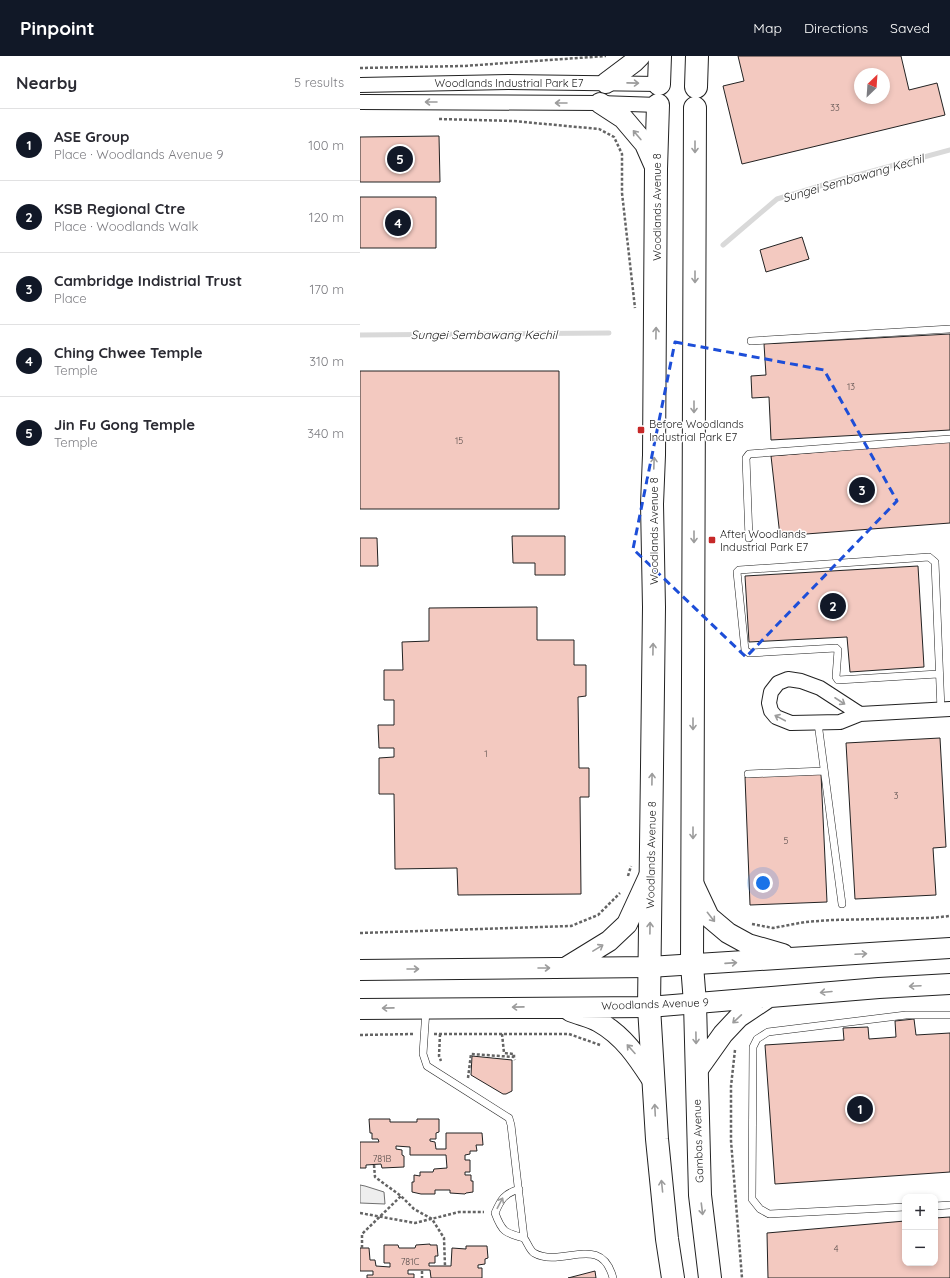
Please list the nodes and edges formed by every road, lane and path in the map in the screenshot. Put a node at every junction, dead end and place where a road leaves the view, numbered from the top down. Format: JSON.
{"nodes":[{"id":1,"x":606,"y":56,"type":"edge"},
{"id":2,"x":640,"y":56,"type":"edge"},
{"id":3,"x":660,"y":56,"type":"edge"},
{"id":4,"x":696,"y":56,"type":"edge"},
{"id":5,"x":360,"y":68,"type":"edge"},
{"id":6,"x":606,"y":83,"type":"junction"},
{"id":7,"x":360,"y":84,"type":"edge"},
{"id":8,"x":659,"y":84,"type":"junction"},
{"id":9,"x":360,"y":102,"type":"edge"},
{"id":10,"x":600,"y":103,"type":"junction"},
{"id":11,"x":658,"y":105,"type":"junction"},
{"id":12,"x":438,"y":119,"type":"dead end"},
{"id":13,"x":656,"y":169,"type":"junction"},
{"id":14,"x":635,"y":310,"type":"dead end"},
{"id":15,"x":950,"y":328,"type":"edge"},
{"id":16,"x":751,"y":341,"type":"dead end"},
{"id":17,"x":950,"y":439,"type":"edge"},
{"id":18,"x":749,"y":538,"type":"dead end"},
{"id":19,"x":938,"y":674,"type":"junction"},
{"id":20,"x":945,"y":710,"type":"edge"},
{"id":21,"x":860,"y":714,"type":"junction"},
{"id":22,"x":818,"y":723,"type":"junction"},
{"id":23,"x":824,"y":771,"type":"junction"},
{"id":24,"x":748,"y":774,"type":"dead end"},
{"id":25,"x":632,"y":862,"type":"dead end"},
{"id":26,"x":650,"y":874,"type":"junction"},
{"id":27,"x":625,"y":882,"type":"dead end"},
{"id":28,"x":693,"y":883,"type":"junction"},
{"id":29,"x":623,"y":888,"type":"dead end"},
{"id":30,"x":842,"y":904,"type":"dead end"},
{"id":31,"x":950,"y":916,"type":"edge"},
{"id":32,"x":750,"y":924,"type":"dead end"},
{"id":33,"x":360,"y":933,"type":"edge"},
{"id":34,"x":950,"y":948,"type":"edge"},
{"id":35,"x":798,"y":958,"type":"junction"},
{"id":36,"x":692,"y":965,"type":"junction"},
{"id":37,"x":649,"y":967,"type":"junction"},
{"id":38,"x":565,"y":968,"type":"junction"},
{"id":39,"x":360,"y":970,"type":"edge"},
{"id":40,"x":950,"y":984,"type":"edge"},
{"id":41,"x":770,"y":997,"type":"junction"},
{"id":42,"x":695,"y":1003,"type":"junction"},
{"id":43,"x":557,"y":1006,"type":"junction"},
{"id":44,"x":649,"y":1006,"type":"junction"},
{"id":45,"x":427,"y":1008,"type":"junction"},
{"id":46,"x":360,"y":1009,"type":"edge"},
{"id":47,"x":950,"y":1015,"type":"edge"},
{"id":48,"x":424,"y":1034,"type":"junction"},
{"id":49,"x":440,"y":1034,"type":"junction"},
{"id":50,"x":502,"y":1034,"type":"junction"},
{"id":51,"x":360,"y":1035,"type":"edge"},
{"id":52,"x":601,"y":1045,"type":"dead end"},
{"id":53,"x":444,"y":1064,"type":"dead end"},
{"id":54,"x":696,"y":1072,"type":"junction"},
{"id":55,"x":462,"y":1075,"type":"dead end"},
{"id":56,"x":468,"y":1079,"type":"junction"},
{"id":57,"x":472,"y":1080,"type":"dead end"},
{"id":58,"x":653,"y":1081,"type":"junction"},
{"id":59,"x":731,"y":1141,"type":"dead end"},
{"id":60,"x":374,"y":1164,"type":"dead end"},
{"id":61,"x":518,"y":1189,"type":"junction"},
{"id":62,"x":401,"y":1196,"type":"junction"},
{"id":63,"x":950,"y":1205,"type":"edge"},
{"id":64,"x":938,"y":1206,"type":"edge"},
{"id":65,"x":902,"y":1207,"type":"edge"},
{"id":66,"x":484,"y":1212,"type":"dead end"},
{"id":67,"x":360,"y":1213,"type":"edge"},
{"id":68,"x":380,"y":1217,"type":"junction"},
{"id":69,"x":432,"y":1219,"type":"junction"},
{"id":70,"x":524,"y":1238,"type":"junction"},
{"id":71,"x":362,"y":1248,"type":"dead end"},
{"id":72,"x":445,"y":1266,"type":"dead end"},
{"id":73,"x":422,"y":1271,"type":"dead end"},
{"id":74,"x":422,"y":1278,"type":"edge"},
{"id":75,"x":613,"y":1278,"type":"edge"},
{"id":76,"x":673,"y":1278,"type":"edge"},
{"id":77,"x":710,"y":1278,"type":"edge"},
{"id":78,"x":742,"y":1278,"type":"edge"}],
"edges":[{"from":1,"to":5,"type":"path"},
{"from":2,"to":6,"type":"main road"},
{"from":3,"to":8,"type":"main road","name":"Woodlands Avenue 8"},
{"from":4,"to":28,"type":"main road","one_way":true},
{"from":6,"to":7,"type":"street","name":"Woodlands Industrial Park E7"},
{"from":6,"to":8,"type":"street","name":"Woodlands Industrial Park E7","one_way":true},
{"from":8,"to":11,"type":"main road","name":"Woodlands Avenue 8"},
{"from":10,"to":9,"type":"street","name":"Woodlands Industrial Park E7","one_way":true},
{"from":10,"to":11,"type":"street","name":"Woodlands Industrial Park E7"},
{"from":13,"to":10,"type":"main road","one_way":true},
{"from":11,"to":13,"type":"main road","name":"Woodlands Avenue 8"},
{"from":12,"to":14,"type":"path"},
{"from":26,"to":13,"type":"main road","name":"Woodlands Avenue 8","one_way":true},
{"from":15,"to":16,"type":"lane"},
{"from":17,"to":18,"type":"lane"},
{"from":19,"to":19,"type":"lane"},
{"from":19,"to":20,"type":"lane"},
{"from":20,"to":21,"type":"street"},
{"from":21,"to":22,"type":"street"},
{"from":22,"to":21,"type":"street","one_way":true},
{"from":22,"to":23,"type":"lane"},
{"from":23,"to":24,"type":"lane"},
{"from":23,"to":30,"type":"lane"},
{"from":25,"to":27,"type":"path"},
{"from":37,"to":26,"type":"main road","name":"Woodlands Avenue 8","one_way":true},
{"from":38,"to":26,"type":"main road","one_way":true},
{"from":28,"to":35,"type":"main road","one_way":true},
{"from":28,"to":36,"type":"main road"},
{"from":29,"to":33,"type":"path"},
{"from":31,"to":32,"type":"path"},
{"from":35,"to":34,"type":"main road","one_way":true},
{"from":36,"to":35,"type":"main road","one_way":true},
{"from":36,"to":37,"type":"main road"},
{"from":36,"to":42,"type":"main road"},
{"from":37,"to":38,"type":"main road"},
{"from":37,"to":44,"type":"main road","name":"Woodlands Avenue 8"},
{"from":39,"to":38,"type":"main road","one_way":true},
{"from":40,"to":41,"type":"main road","name":"Woodlands Avenue 9","one_way":true},
{"from":41,"to":42,"type":"main road","name":"Woodlands Avenue 9"},
{"from":41,"to":54,"type":"main road","one_way":true},
{"from":42,"to":44,"type":"main road","name":"Woodlands Avenue 9"},
{"from":42,"to":54,"type":"main road","name":"Gambas Avenue","one_way":true},
{"from":43,"to":44,"type":"main road","name":"Woodlands Avenue 9"},
{"from":43,"to":45,"type":"main road","name":"Woodlands Avenue 9","one_way":true},
{"from":58,"to":43,"type":"main road","one_way":true},
{"from":44,"to":58,"type":"main road"},
{"from":45,"to":46,"type":"main road","name":"Woodlands Avenue 9","one_way":true},
{"from":45,"to":48,"type":"lane"},
{"from":47,"to":65,"type":"lane"},
{"from":48,"to":49,"type":"path"},
{"from":48,"to":51,"type":"path"},
{"from":48,"to":61,"type":"lane"},
{"from":49,"to":50,"type":"path"},
{"from":49,"to":53,"type":"path"},
{"from":50,"to":52,"type":"path"},
{"from":50,"to":56,"type":"path"},
{"from":54,"to":77,"type":"main road","name":"Gambas Avenue","one_way":true},
{"from":55,"to":56,"type":"path"},
{"from":56,"to":57,"type":"path"},
{"from":76,"to":58,"type":"main road","one_way":true},
{"from":59,"to":78,"type":"path"},
{"from":60,"to":62,"type":"path"},
{"from":61,"to":70,"type":"lane"},
{"from":70,"to":61,"type":"lane","one_way":true},
{"from":62,"to":68,"type":"path"},
{"from":62,"to":69,"type":"path"},
{"from":63,"to":64,"type":"lane"},
{"from":66,"to":69,"type":"path"},
{"from":67,"to":68,"type":"path"},
{"from":68,"to":69,"type":"path"},
{"from":68,"to":71,"type":"path"},
{"from":69,"to":72,"type":"path"},
{"from":70,"to":75,"type":"lane"},
{"from":73,"to":74,"type":"path"}]}
